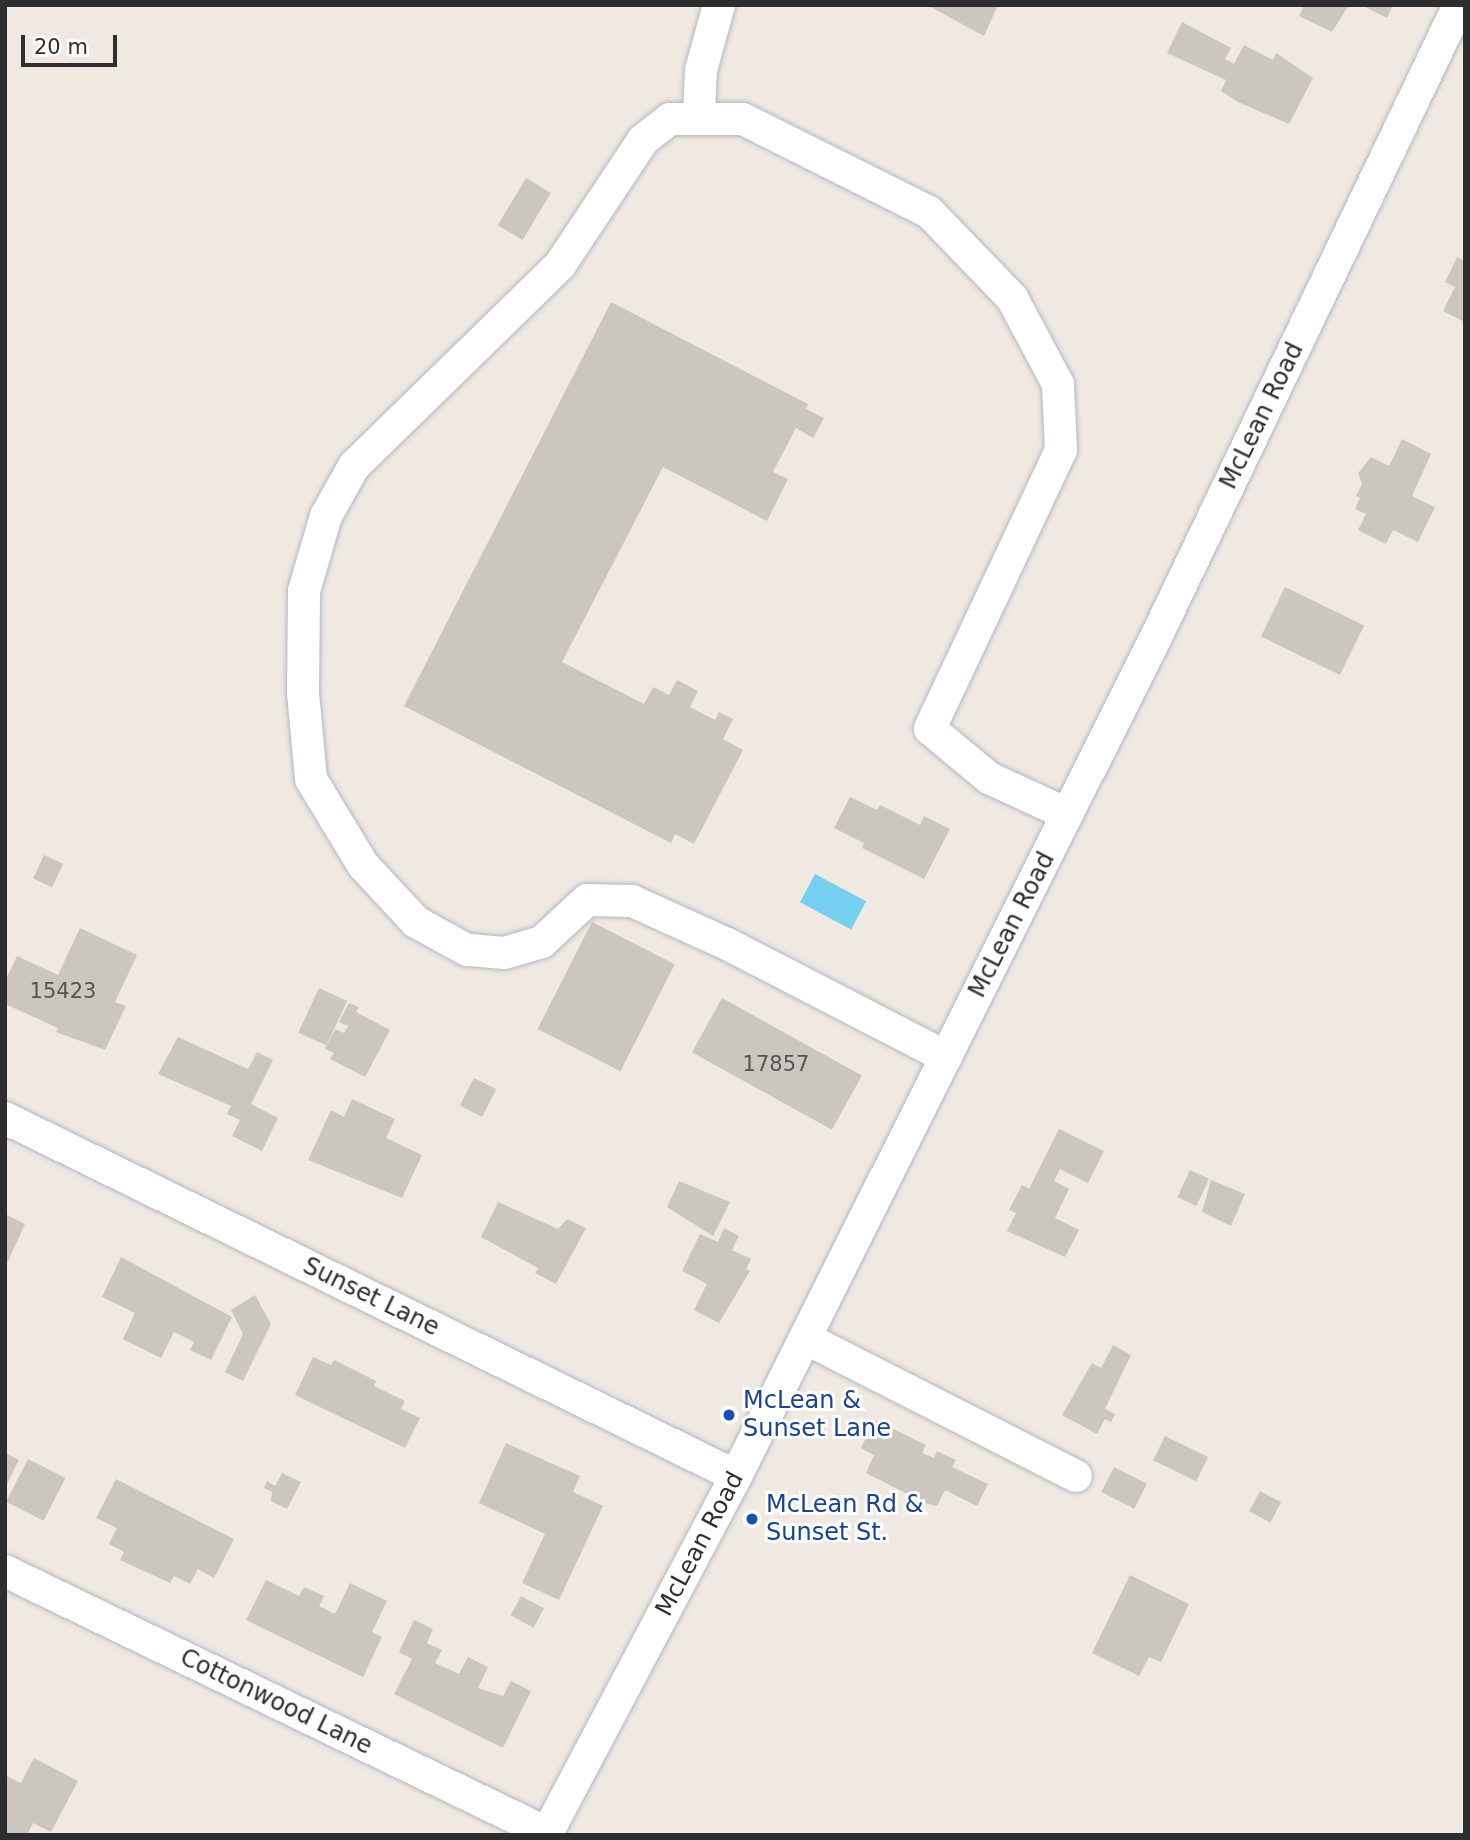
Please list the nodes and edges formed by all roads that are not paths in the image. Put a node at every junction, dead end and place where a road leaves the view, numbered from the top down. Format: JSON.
{"nodes":[{"id":1,"x":719,"y":5,"type":"edge"},
{"id":2,"x":1459,"y":5,"type":"edge"},
{"id":3,"x":699,"y":116,"type":"junction"},
{"id":4,"x":1068,"y":814,"type":"junction"},
{"id":5,"x":946,"y":1057,"type":"junction"},
{"id":6,"x":5,"y":1118,"type":"edge"},
{"id":7,"x":805,"y":1338,"type":"junction"},
{"id":8,"x":736,"y":1476,"type":"junction"},
{"id":9,"x":1076,"y":1476,"type":"dead end"},
{"id":10,"x":5,"y":1572,"type":"edge"},
{"id":11,"x":547,"y":1834,"type":"edge"}],
"edges":[{"from":1,"to":3,"type":"street"},
{"from":2,"to":4,"type":"street","name":"McLean Road"},
{"from":3,"to":4,"type":"street"},
{"from":3,"to":5,"type":"street"},
{"from":4,"to":5,"type":"street","name":"McLean Road"},
{"from":5,"to":7,"type":"street","name":"McLean Road"},
{"from":6,"to":8,"type":"street","name":"Sunset Lane"},
{"from":7,"to":8,"type":"street","name":"McLean Road"},
{"from":7,"to":9,"type":"street"},
{"from":8,"to":11,"type":"street","name":"McLean Road"},
{"from":10,"to":11,"type":"street","name":"Cottonwood Lane"}]}
